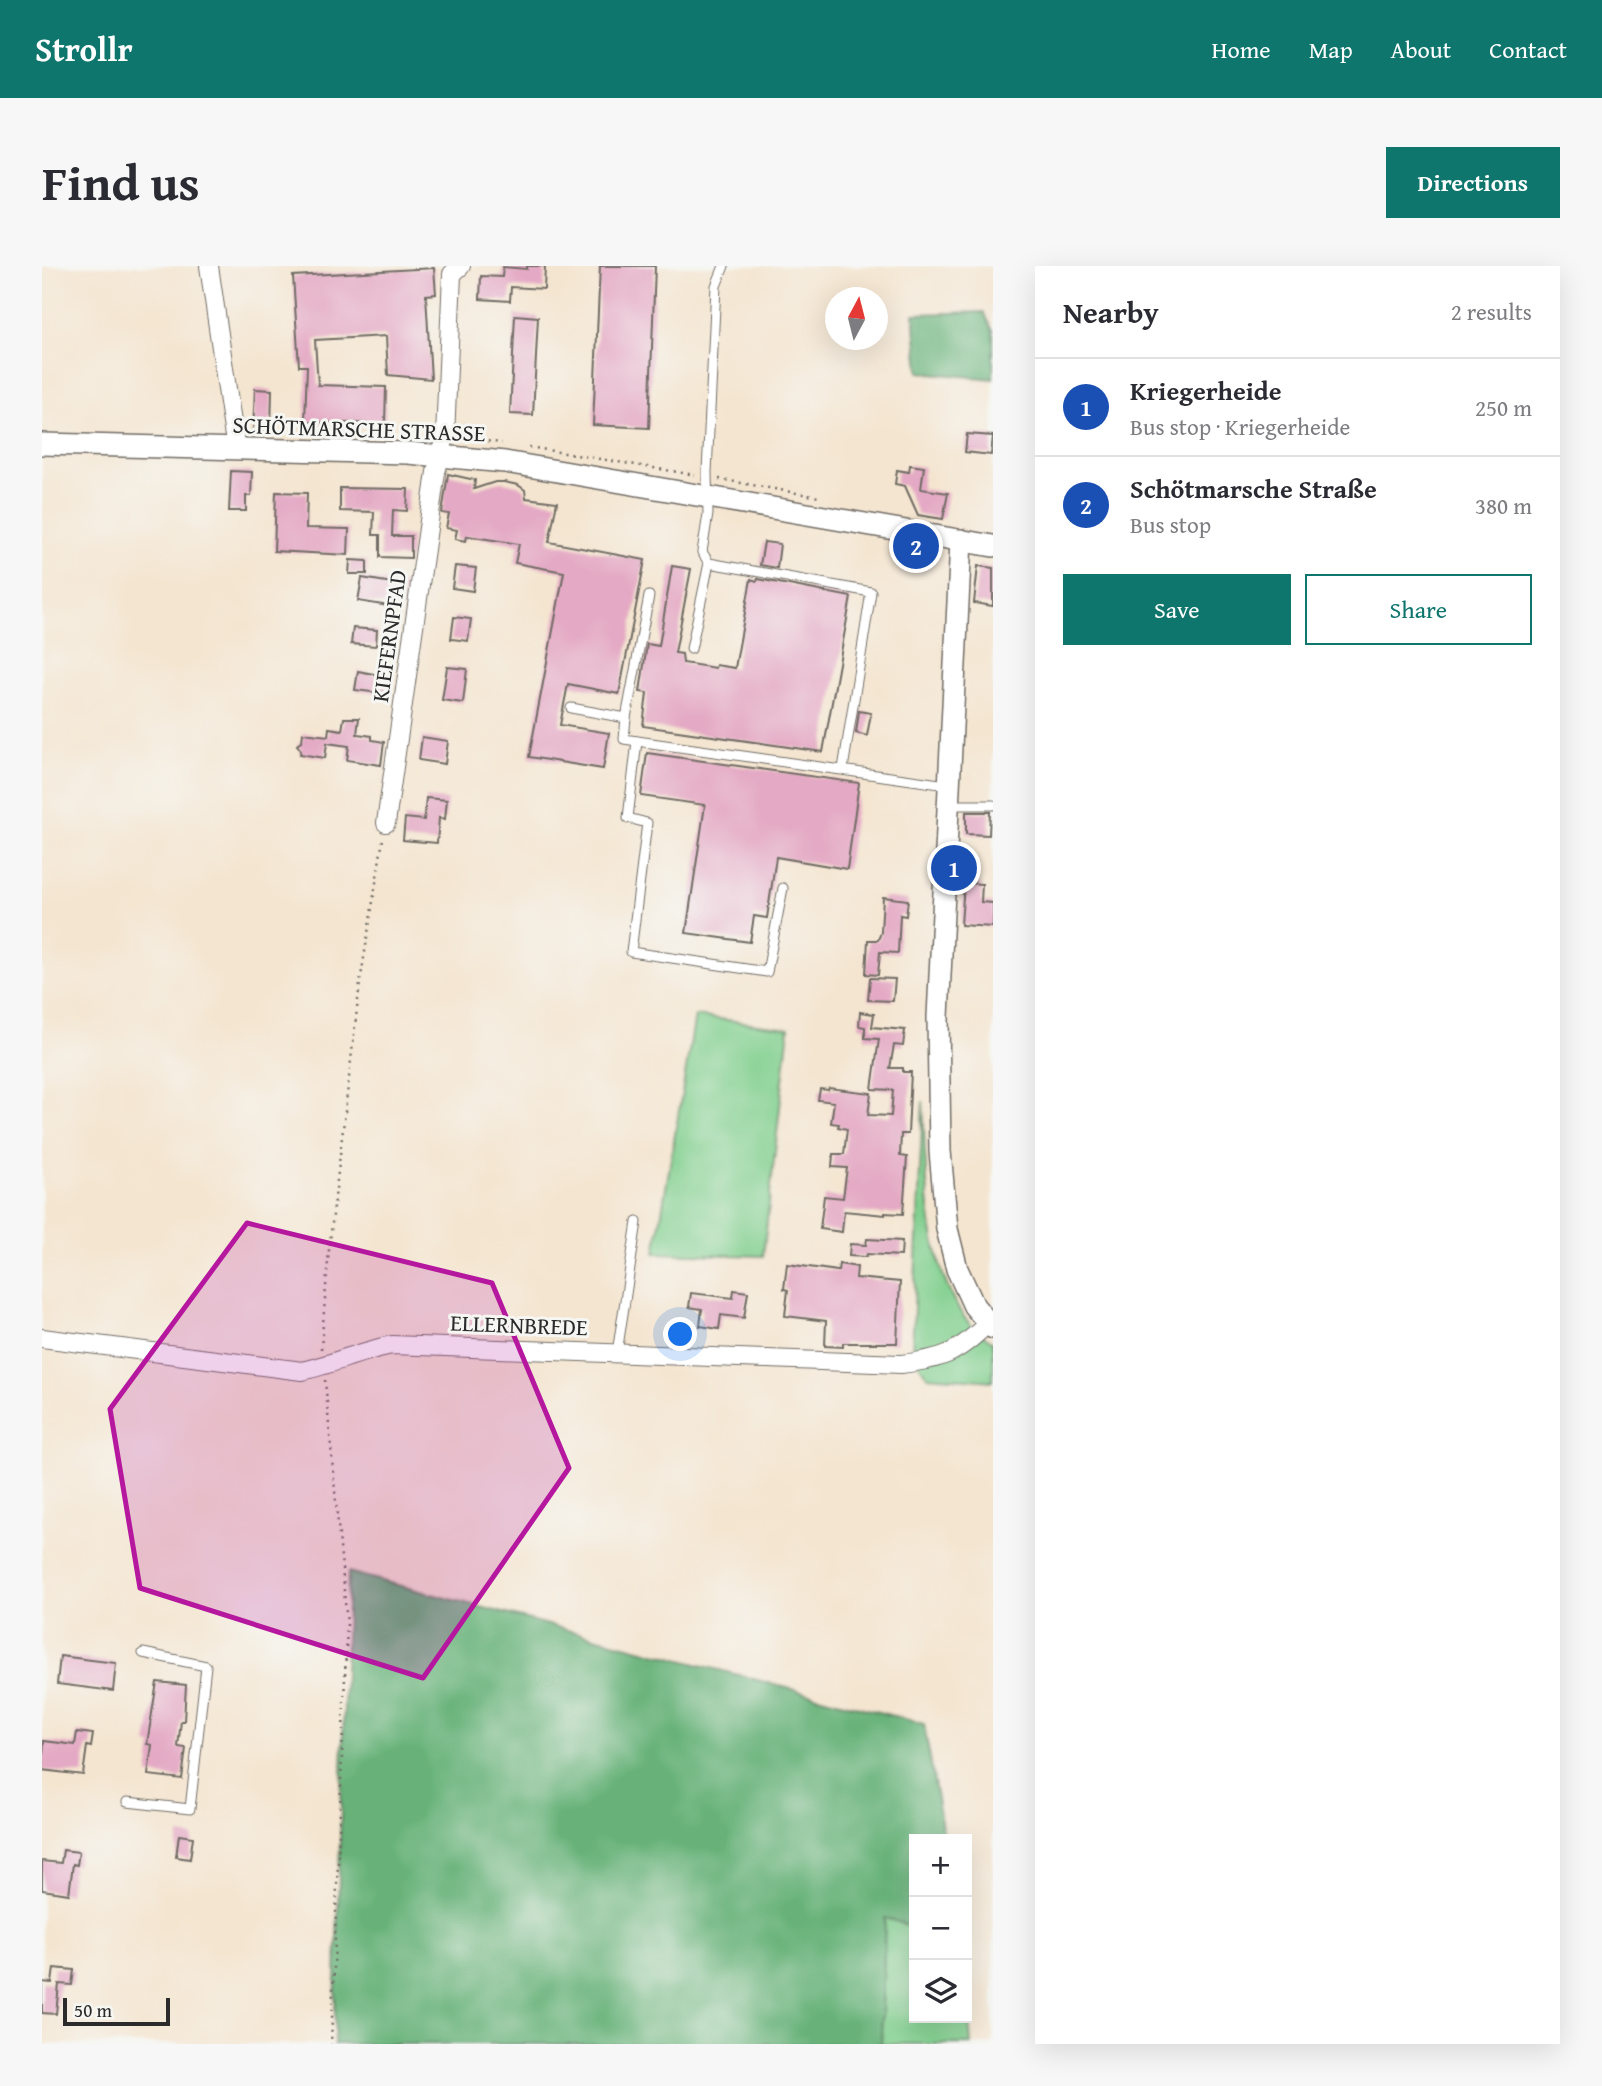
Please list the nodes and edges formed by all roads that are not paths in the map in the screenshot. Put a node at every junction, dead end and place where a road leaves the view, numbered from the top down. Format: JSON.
{"nodes":[{"id":1,"x":209,"y":266,"type":"edge"},
{"id":2,"x":461,"y":266,"type":"edge"},
{"id":3,"x":724,"y":266,"type":"edge"},
{"id":4,"x":42,"y":444,"type":"edge"},
{"id":5,"x":236,"y":450,"type":"junction"},
{"id":6,"x":441,"y":456,"type":"junction"},
{"id":7,"x":707,"y":495,"type":"junction"},
{"id":8,"x":961,"y":540,"type":"junction"},
{"id":9,"x":993,"y":545,"type":"edge"},
{"id":10,"x":709,"y":563,"type":"junction"},
{"id":11,"x":649,"y":596,"type":"dead end"},
{"id":12,"x":691,"y":649,"type":"dead end"},
{"id":13,"x":571,"y":708,"type":"dead end"},
{"id":14,"x":626,"y":718,"type":"junction"},
{"id":15,"x":637,"y":741,"type":"junction"},
{"id":16,"x":843,"y":769,"type":"junction"},
{"id":17,"x":949,"y":795,"type":"junction"},
{"id":18,"x":993,"y":805,"type":"edge"},
{"id":19,"x":386,"y":823,"type":"road end"},
{"id":20,"x":783,"y":888,"type":"dead end"},
{"id":21,"x":638,"y":1222,"type":"dead end"},
{"id":22,"x":990,"y":1326,"type":"edge"},
{"id":23,"x":42,"y":1338,"type":"edge"},
{"id":24,"x":617,"y":1353,"type":"junction"},
{"id":25,"x":143,"y":1653,"type":"dead end"},
{"id":26,"x":127,"y":1802,"type":"dead end"}],
"edges":[{"from":1,"to":5,"type":"street"},
{"from":2,"to":6,"type":"street","name":"KIEFERNPFAD"},
{"from":3,"to":7,"type":"lane"},
{"from":4,"to":5,"type":"street","name":"SCHÖTMARSCHE STRASSE"},
{"from":5,"to":6,"type":"street","name":"SCHÖTMARSCHE STRASSE"},
{"from":6,"to":7,"type":"street","name":"SCHÖTMARSCHE STRASSE"},
{"from":6,"to":19,"type":"street","name":"KIEFERNPFAD"},
{"from":7,"to":8,"type":"street","name":"SCHÖTMARSCHE STRASSE"},
{"from":7,"to":10,"type":"lane"},
{"from":8,"to":9,"type":"street","name":"SCHÖTMARSCHE STRASSE"},
{"from":8,"to":17,"type":"street"},
{"from":10,"to":12,"type":"lane"},
{"from":10,"to":16,"type":"lane"},
{"from":11,"to":14,"type":"lane"},
{"from":13,"to":14,"type":"lane"},
{"from":14,"to":15,"type":"lane"},
{"from":15,"to":16,"type":"lane"},
{"from":15,"to":20,"type":"lane"},
{"from":16,"to":17,"type":"lane"},
{"from":17,"to":18,"type":"lane"},
{"from":17,"to":22,"type":"street"},
{"from":21,"to":24,"type":"lane"},
{"from":22,"to":24,"type":"street","name":"ELLERNBREDE"},
{"from":23,"to":24,"type":"street","name":"ELLERNBREDE"},
{"from":25,"to":26,"type":"lane"}]}
